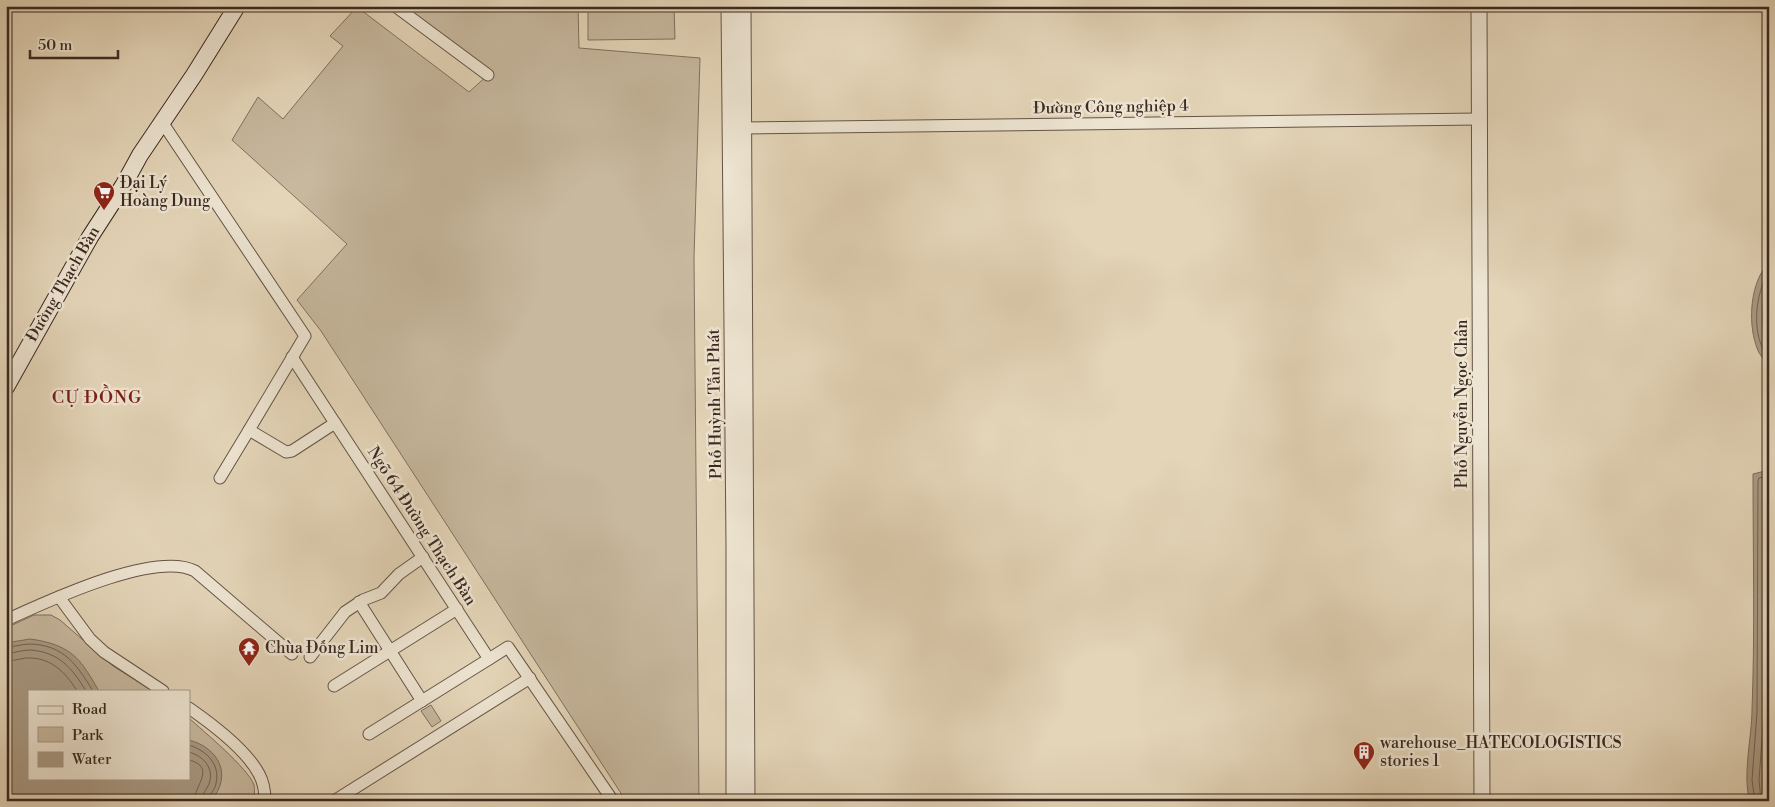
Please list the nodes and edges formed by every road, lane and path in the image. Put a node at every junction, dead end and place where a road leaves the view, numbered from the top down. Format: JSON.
{"nodes":[{"id":1,"x":237,"y":6,"type":"edge"},
{"id":2,"x":395,"y":6,"type":"edge"},
{"id":3,"x":729,"y":6,"type":"edge"},
{"id":4,"x":743,"y":6,"type":"edge"},
{"id":5,"x":1479,"y":6,"type":"edge"},
{"id":6,"x":488,"y":75,"type":"dead end"},
{"id":7,"x":1479,"y":119,"type":"junction"},
{"id":8,"x":162,"y":122,"type":"junction"},
{"id":9,"x":737,"y":128,"type":"junction"},
{"id":10,"x":292,"y":357,"type":"junction"},
{"id":11,"x":6,"y":387,"type":"edge"},
{"id":12,"x":335,"y":423,"type":"junction"},
{"id":13,"x":249,"y":430,"type":"junction"},
{"id":14,"x":220,"y":478,"type":"dead end"},
{"id":15,"x":423,"y":558,"type":"junction"},
{"id":16,"x":59,"y":597,"type":"junction"},
{"id":17,"x":359,"y":602,"type":"junction"},
{"id":18,"x":457,"y":609,"type":"junction"},
{"id":19,"x":6,"y":620,"type":"edge"},
{"id":20,"x":390,"y":651,"type":"junction"},
{"id":21,"x":292,"y":654,"type":"dead end"},
{"id":22,"x":310,"y":657,"type":"dead end"},
{"id":23,"x":489,"y":659,"type":"junction"},
{"id":24,"x":530,"y":678,"type":"junction"},
{"id":25,"x":334,"y":686,"type":"dead end"},
{"id":26,"x":161,"y":690,"type":"edge"},
{"id":27,"x":422,"y":701,"type":"junction"},
{"id":28,"x":190,"y":709,"type":"edge"},
{"id":29,"x":369,"y":734,"type":"dead end"},
{"id":30,"x":740,"y":764,"type":"junction"},
{"id":31,"x":265,"y":801,"type":"edge"},
{"id":32,"x":334,"y":801,"type":"edge"},
{"id":33,"x":614,"y":801,"type":"edge"},
{"id":34,"x":734,"y":801,"type":"edge"},
{"id":35,"x":746,"y":801,"type":"edge"},
{"id":36,"x":1482,"y":801,"type":"edge"}],
"edges":[{"from":1,"to":8,"type":"main road","name":"Đường Thạch Bàn"},
{"from":2,"to":6,"type":"street"},
{"from":3,"to":9,"type":"street","name":"Phố Huỳnh Tấn Phát"},
{"from":4,"to":9,"type":"street","name":"Phố Huỳnh Tấn Phát"},
{"from":5,"to":7,"type":"street","name":"Phố Nguyễn Ngọc Chân"},
{"from":7,"to":9,"type":"street","name":"Đường Công nghiệp 4"},
{"from":7,"to":36,"type":"street","name":"Phố Nguyễn Ngọc Chân"},
{"from":8,"to":10,"type":"street"},
{"from":8,"to":11,"type":"main road","name":"Đường Thạch Bàn"},
{"from":9,"to":30,"type":"street","name":"Phố Huỳnh Tấn Phát"},
{"from":10,"to":12,"type":"street","name":"Ngõ 64 Đường Thạch Bàn"},
{"from":10,"to":13,"type":"street"},
{"from":12,"to":13,"type":"street"},
{"from":12,"to":15,"type":"street","name":"Ngõ 64 Đường Thạch Bàn"},
{"from":13,"to":14,"type":"street"},
{"from":15,"to":17,"type":"street"},
{"from":15,"to":18,"type":"street","name":"Ngõ 64 Đường Thạch Bàn"},
{"from":16,"to":19,"type":"street"},
{"from":16,"to":21,"type":"street"},
{"from":16,"to":26,"type":"street"},
{"from":17,"to":20,"type":"street"},
{"from":17,"to":22,"type":"street"},
{"from":18,"to":20,"type":"street"},
{"from":18,"to":23,"type":"street","name":"Ngõ 64 Đường Thạch Bàn"},
{"from":20,"to":25,"type":"street"},
{"from":20,"to":27,"type":"street"},
{"from":23,"to":24,"type":"street"},
{"from":23,"to":27,"type":"street"},
{"from":24,"to":32,"type":"street"},
{"from":24,"to":33,"type":"street"},
{"from":27,"to":29,"type":"street"},
{"from":28,"to":31,"type":"street"},
{"from":30,"to":34,"type":"street","name":"Phố Huỳnh Tấn Phát"},
{"from":30,"to":35,"type":"street","name":"Phố Huỳnh Tấn Phát"}]}
